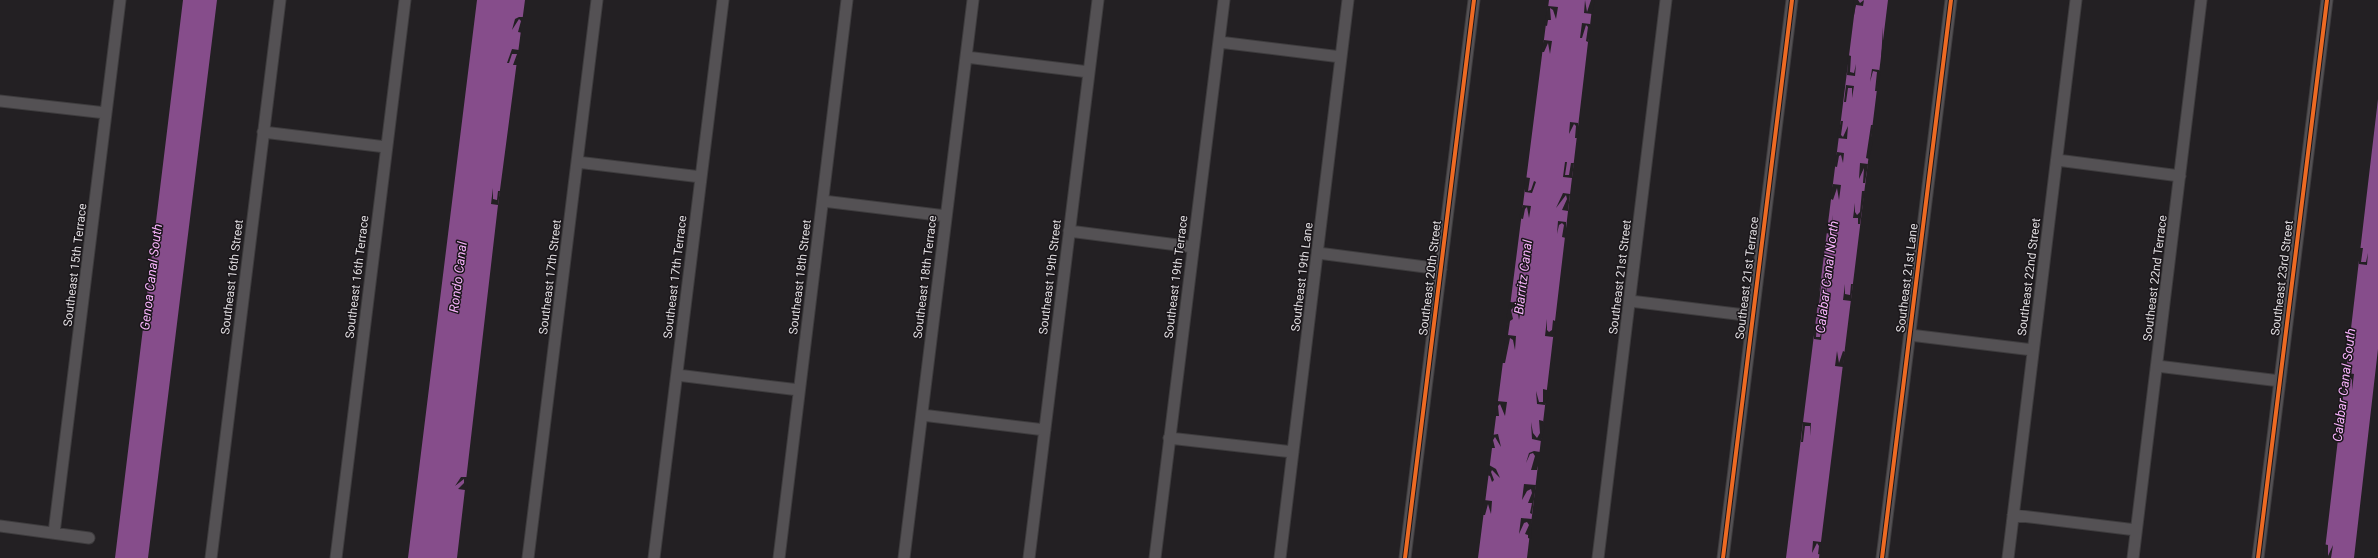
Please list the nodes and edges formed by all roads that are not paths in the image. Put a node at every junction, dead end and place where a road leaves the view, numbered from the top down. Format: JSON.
{"nodes":[{"id":1,"x":120,"y":0,"type":"edge"},
{"id":2,"x":280,"y":0,"type":"edge"},
{"id":3,"x":405,"y":0,"type":"edge"},
{"id":4,"x":597,"y":0,"type":"edge"},
{"id":5,"x":722,"y":0,"type":"edge"},
{"id":6,"x":847,"y":0,"type":"edge"},
{"id":7,"x":973,"y":0,"type":"edge"},
{"id":8,"x":1098,"y":0,"type":"edge"},
{"id":9,"x":1224,"y":0,"type":"edge"},
{"id":10,"x":1348,"y":0,"type":"edge"},
{"id":11,"x":1474,"y":0,"type":"edge"},
{"id":12,"x":1666,"y":0,"type":"edge"},
{"id":13,"x":1792,"y":0,"type":"edge"},
{"id":14,"x":1951,"y":0,"type":"edge"},
{"id":15,"x":2076,"y":0,"type":"edge"},
{"id":16,"x":2201,"y":0,"type":"edge"},
{"id":17,"x":2326,"y":0,"type":"edge"},
{"id":18,"x":1219,"y":42,"type":"junction"},
{"id":19,"x":966,"y":57,"type":"junction"},
{"id":20,"x":1341,"y":57,"type":"junction"},
{"id":21,"x":1089,"y":72,"type":"junction"},
{"id":22,"x":0,"y":101,"type":"edge"},
{"id":23,"x":106,"y":113,"type":"junction"},
{"id":24,"x":263,"y":132,"type":"junction"},
{"id":25,"x":386,"y":147,"type":"junction"},
{"id":26,"x":2057,"y":160,"type":"junction"},
{"id":27,"x":577,"y":162,"type":"junction"},
{"id":28,"x":2180,"y":176,"type":"junction"},
{"id":29,"x":701,"y":177,"type":"junction"},
{"id":30,"x":823,"y":201,"type":"junction"},
{"id":31,"x":946,"y":216,"type":"junction"},
{"id":32,"x":1069,"y":231,"type":"junction"},
{"id":33,"x":1193,"y":247,"type":"junction"},
{"id":34,"x":1318,"y":253,"type":"junction"},
{"id":35,"x":1441,"y":269,"type":"junction"},
{"id":36,"x":1630,"y":301,"type":"junction"},
{"id":37,"x":1753,"y":316,"type":"junction"},
{"id":38,"x":1910,"y":335,"type":"junction"},
{"id":39,"x":2033,"y":350,"type":"junction"},
{"id":40,"x":2157,"y":366,"type":"junction"},
{"id":41,"x":677,"y":375,"type":"junction"},
{"id":42,"x":2280,"y":381,"type":"junction"},
{"id":43,"x":799,"y":390,"type":"junction"},
{"id":44,"x":922,"y":415,"type":"junction"},
{"id":45,"x":1045,"y":430,"type":"junction"},
{"id":46,"x":1169,"y":438,"type":"junction"},
{"id":47,"x":1293,"y":452,"type":"junction"},
{"id":48,"x":2013,"y":515,"type":"junction"},
{"id":49,"x":0,"y":526,"type":"edge"},
{"id":50,"x":2136,"y":530,"type":"junction"},
{"id":51,"x":54,"y":533,"type":"junction"},
{"id":52,"x":89,"y":538,"type":"dead end"},
{"id":53,"x":211,"y":558,"type":"edge"},
{"id":54,"x":336,"y":558,"type":"edge"},
{"id":55,"x":528,"y":558,"type":"edge"},
{"id":56,"x":654,"y":558,"type":"edge"},
{"id":57,"x":779,"y":558,"type":"edge"},
{"id":58,"x":904,"y":558,"type":"edge"},
{"id":59,"x":1029,"y":558,"type":"edge"},
{"id":60,"x":1155,"y":558,"type":"edge"},
{"id":61,"x":1280,"y":558,"type":"edge"},
{"id":62,"x":1405,"y":558,"type":"edge"},
{"id":63,"x":1598,"y":558,"type":"edge"},
{"id":64,"x":1723,"y":558,"type":"edge"},
{"id":65,"x":1882,"y":558,"type":"edge"},
{"id":66,"x":2008,"y":558,"type":"edge"},
{"id":67,"x":2133,"y":558,"type":"edge"},
{"id":68,"x":2258,"y":558,"type":"edge"}],
"edges":[{"from":1,"to":23,"type":"street","name":"Southeast 15th Terrace"},
{"from":2,"to":24,"type":"street","name":"Southeast 16th Street"},
{"from":3,"to":25,"type":"street","name":"Southeast 16th Terrace"},
{"from":4,"to":27,"type":"street","name":"Southeast 17th Street"},
{"from":5,"to":29,"type":"street","name":"Southeast 17th Terrace"},
{"from":6,"to":30,"type":"street","name":"Southeast 18th Street"},
{"from":7,"to":19,"type":"street","name":"Southeast 18th Terrace"},
{"from":8,"to":21,"type":"street","name":"Southeast 19th Street"},
{"from":9,"to":18,"type":"street","name":"Southeast 19th Terrace"},
{"from":10,"to":20,"type":"street","name":"Southeast 19th Lane"},
{"from":11,"to":35,"type":"street","name":"Southeast 20th Street"},
{"from":12,"to":36,"type":"street","name":"Southeast 21st Street"},
{"from":13,"to":37,"type":"street","name":"Southeast 21st Terrace"},
{"from":14,"to":38,"type":"street","name":"Southeast 21st Lane"},
{"from":15,"to":26,"type":"street","name":"Southeast 22nd Street"},
{"from":16,"to":28,"type":"street","name":"Southeast 22nd Terrace"},
{"from":17,"to":42,"type":"street","name":"Southeast 23rd Street"},
{"from":18,"to":20,"type":"street"},
{"from":18,"to":33,"type":"street","name":"Southeast 19th Terrace"},
{"from":19,"to":21,"type":"street"},
{"from":19,"to":31,"type":"street","name":"Southeast 18th Terrace"},
{"from":20,"to":34,"type":"street","name":"Southeast 19th Lane"},
{"from":21,"to":32,"type":"street","name":"Southeast 19th Street"},
{"from":22,"to":23,"type":"street"},
{"from":23,"to":51,"type":"street","name":"Southeast 15th Terrace"},
{"from":24,"to":25,"type":"street"},
{"from":24,"to":53,"type":"street","name":"Southeast 16th Street"},
{"from":25,"to":54,"type":"street","name":"Southeast 16th Terrace"},
{"from":26,"to":28,"type":"street"},
{"from":26,"to":39,"type":"street","name":"Southeast 22nd Street"},
{"from":27,"to":29,"type":"street"},
{"from":27,"to":55,"type":"street","name":"Southeast 17th Street"},
{"from":28,"to":40,"type":"street","name":"Southeast 22nd Terrace"},
{"from":29,"to":41,"type":"street","name":"Southeast 17th Terrace"},
{"from":30,"to":31,"type":"street"},
{"from":30,"to":43,"type":"street","name":"Southeast 18th Street"},
{"from":31,"to":44,"type":"street","name":"Southeast 18th Terrace"},
{"from":32,"to":33,"type":"street"},
{"from":32,"to":45,"type":"street","name":"Southeast 19th Street"},
{"from":33,"to":46,"type":"street","name":"Southeast 19th Terrace"},
{"from":34,"to":35,"type":"street"},
{"from":34,"to":47,"type":"street","name":"Southeast 19th Lane"},
{"from":35,"to":62,"type":"street","name":"Southeast 20th Street"},
{"from":36,"to":37,"type":"street"},
{"from":36,"to":63,"type":"street","name":"Southeast 21st Street"},
{"from":37,"to":64,"type":"street","name":"Southeast 21st Terrace"},
{"from":38,"to":39,"type":"street"},
{"from":38,"to":65,"type":"street","name":"Southeast 21st Lane"},
{"from":39,"to":48,"type":"street","name":"Southeast 22nd Street"},
{"from":40,"to":42,"type":"street"},
{"from":40,"to":50,"type":"street","name":"Southeast 22nd Terrace"},
{"from":41,"to":43,"type":"street"},
{"from":41,"to":56,"type":"street","name":"Southeast 17th Terrace"},
{"from":42,"to":68,"type":"street","name":"Southeast 23rd Street"},
{"from":43,"to":57,"type":"street","name":"Southeast 18th Street"},
{"from":44,"to":45,"type":"street"},
{"from":44,"to":58,"type":"street","name":"Southeast 18th Terrace"},
{"from":45,"to":59,"type":"street","name":"Southeast 19th Street"},
{"from":46,"to":47,"type":"street"},
{"from":46,"to":60,"type":"street","name":"Southeast 19th Terrace"},
{"from":47,"to":61,"type":"street","name":"Southeast 19th Lane"},
{"from":48,"to":50,"type":"street"},
{"from":48,"to":66,"type":"street","name":"Southeast 22nd Street"},
{"from":49,"to":51,"type":"street"},
{"from":50,"to":67,"type":"street","name":"Southeast 22nd Terrace"},
{"from":51,"to":52,"type":"street"}]}
